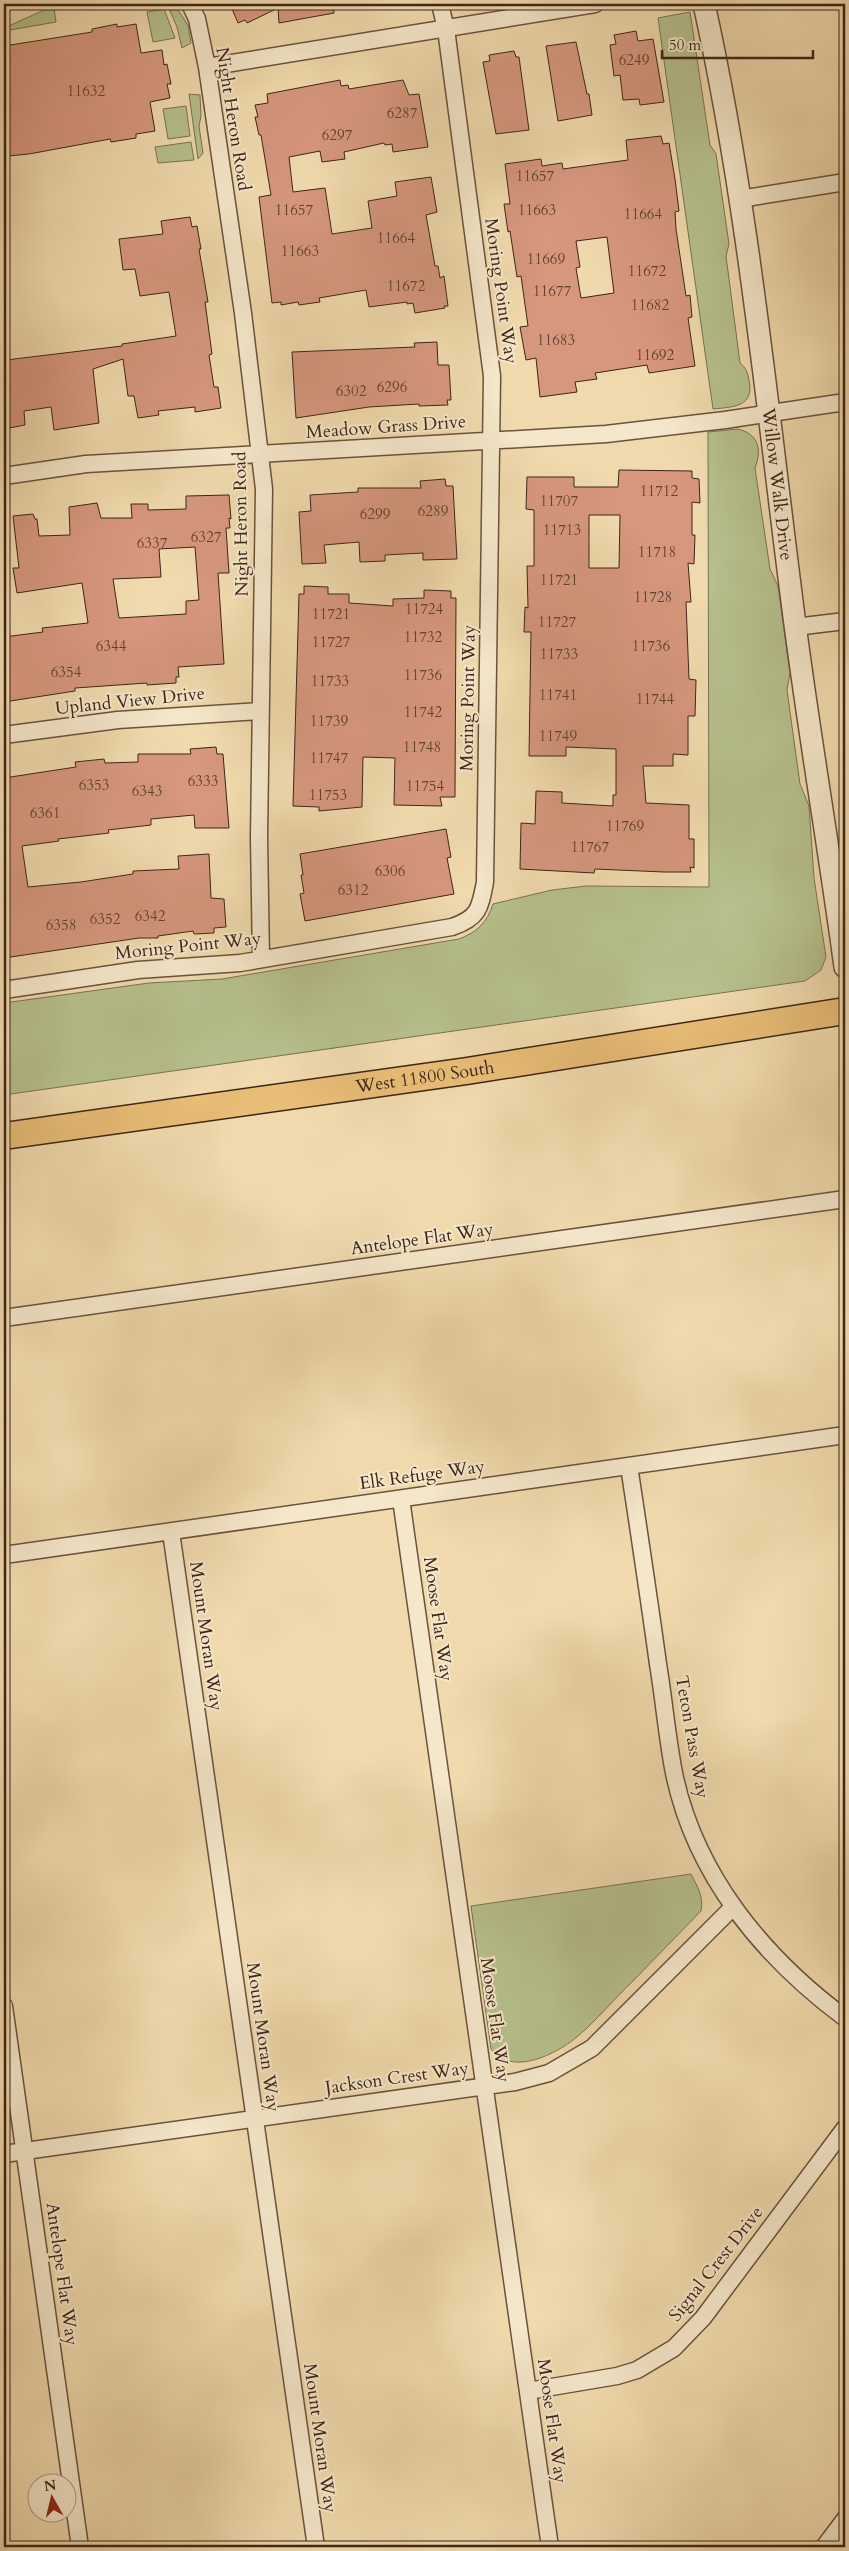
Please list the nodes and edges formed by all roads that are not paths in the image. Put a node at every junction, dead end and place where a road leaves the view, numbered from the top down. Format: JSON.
{"nodes":[{"id":1,"x":190,"y":4,"type":"edge"},
{"id":2,"x":440,"y":4,"type":"edge"},
{"id":3,"x":595,"y":4,"type":"edge"},
{"id":4,"x":704,"y":4,"type":"edge"},
{"id":5,"x":446,"y":30,"type":"junction"},
{"id":6,"x":207,"y":68,"type":"junction"},
{"id":7,"x":845,"y":182,"type":"edge"},
{"id":8,"x":740,"y":199,"type":"junction"},
{"id":9,"x":845,"y":402,"type":"edge"},
{"id":10,"x":770,"y":414,"type":"junction"},
{"id":11,"x":491,"y":440,"type":"junction"},
{"id":12,"x":261,"y":454,"type":"junction"},
{"id":13,"x":4,"y":476,"type":"edge"},
{"id":14,"x":845,"y":621,"type":"edge"},
{"id":15,"x":795,"y":628,"type":"junction"},
{"id":16,"x":260,"y":711,"type":"junction"},
{"id":17,"x":4,"y":735,"type":"edge"},
{"id":18,"x":261,"y":959,"type":"junction"},
{"id":19,"x":845,"y":967,"type":"edge"},
{"id":20,"x":4,"y":990,"type":"edge"},
{"id":21,"x":845,"y":1011,"type":"edge"},
{"id":22,"x":4,"y":1136,"type":"edge"},
{"id":23,"x":845,"y":1199,"type":"edge"},
{"id":24,"x":4,"y":1318,"type":"edge"},
{"id":25,"x":845,"y":1435,"type":"edge"},
{"id":26,"x":629,"y":1466,"type":"junction"},
{"id":27,"x":401,"y":1498,"type":"junction"},
{"id":28,"x":171,"y":1532,"type":"junction"},
{"id":29,"x":4,"y":1555,"type":"edge"},
{"id":30,"x":733,"y":1907,"type":"junction"},
{"id":31,"x":4,"y":2006,"type":"edge"},
{"id":32,"x":845,"y":2018,"type":"edge"},
{"id":33,"x":485,"y":2086,"type":"junction"},
{"id":34,"x":254,"y":2119,"type":"junction"},
{"id":35,"x":845,"y":2128,"type":"edge"},
{"id":36,"x":24,"y":2152,"type":"junction"},
{"id":37,"x":4,"y":2154,"type":"edge"},
{"id":38,"x":528,"y":2391,"type":"junction"},
{"id":39,"x":845,"y":2519,"type":"edge"},
{"id":40,"x":80,"y":2547,"type":"edge"},
{"id":41,"x":316,"y":2547,"type":"edge"},
{"id":42,"x":550,"y":2547,"type":"edge"},
{"id":43,"x":824,"y":2547,"type":"edge"}],
"edges":[{"from":1,"to":6,"type":"street","name":"Night Heron Road"},
{"from":2,"to":5,"type":"street","name":"Moring Point Way"},
{"from":3,"to":5,"type":"street"},
{"from":4,"to":8,"type":"street","name":"Willow Walk Drive"},
{"from":5,"to":6,"type":"street"},
{"from":5,"to":11,"type":"street","name":"Moring Point Way"},
{"from":6,"to":12,"type":"street","name":"Night Heron Road"},
{"from":7,"to":8,"type":"street"},
{"from":8,"to":10,"type":"street","name":"Willow Walk Drive"},
{"from":9,"to":10,"type":"street","name":"Meadow Grass Drive"},
{"from":10,"to":11,"type":"street","name":"Meadow Grass Drive"},
{"from":10,"to":15,"type":"street","name":"Willow Walk Drive"},
{"from":11,"to":12,"type":"street","name":"Meadow Grass Drive"},
{"from":11,"to":18,"type":"street","name":"Moring Point Way"},
{"from":12,"to":13,"type":"street","name":"Meadow Grass Drive"},
{"from":12,"to":16,"type":"street","name":"Night Heron Road"},
{"from":14,"to":15,"type":"street"},
{"from":15,"to":19,"type":"street","name":"Willow Walk Drive"},
{"from":16,"to":17,"type":"street","name":"Upland View Drive"},
{"from":16,"to":18,"type":"street","name":"Night Heron Road"},
{"from":18,"to":20,"type":"street","name":"Moring Point Way"},
{"from":21,"to":22,"type":"main road","name":"West 11800 South"},
{"from":23,"to":24,"type":"street","name":"Antelope Flat Way"},
{"from":25,"to":26,"type":"street","name":"Elk Refuge Way"},
{"from":26,"to":27,"type":"street","name":"Elk Refuge Way"},
{"from":26,"to":30,"type":"street","name":"Teton Pass Way"},
{"from":27,"to":28,"type":"street","name":"Elk Refuge Way"},
{"from":27,"to":33,"type":"street","name":"Moose Flat Way"},
{"from":28,"to":29,"type":"street","name":"Elk Refuge Way"},
{"from":28,"to":34,"type":"street","name":"Mount Moran Way"},
{"from":30,"to":32,"type":"street","name":"Teton Pass Way"},
{"from":30,"to":33,"type":"street","name":"Jackson Crest Way"},
{"from":31,"to":36,"type":"street","name":"Antelope Flat Way"},
{"from":33,"to":34,"type":"street","name":"Jackson Crest Way"},
{"from":33,"to":38,"type":"street","name":"Moose Flat Way"},
{"from":34,"to":36,"type":"street","name":"Jackson Crest Way"},
{"from":34,"to":41,"type":"street","name":"Mount Moran Way"},
{"from":35,"to":38,"type":"street","name":"Signal Crest Drive"},
{"from":36,"to":37,"type":"street","name":"Jackson Crest Way"},
{"from":36,"to":40,"type":"street","name":"Antelope Flat Way"},
{"from":38,"to":42,"type":"street","name":"Moose Flat Way"},
{"from":39,"to":43,"type":"street"}]}
